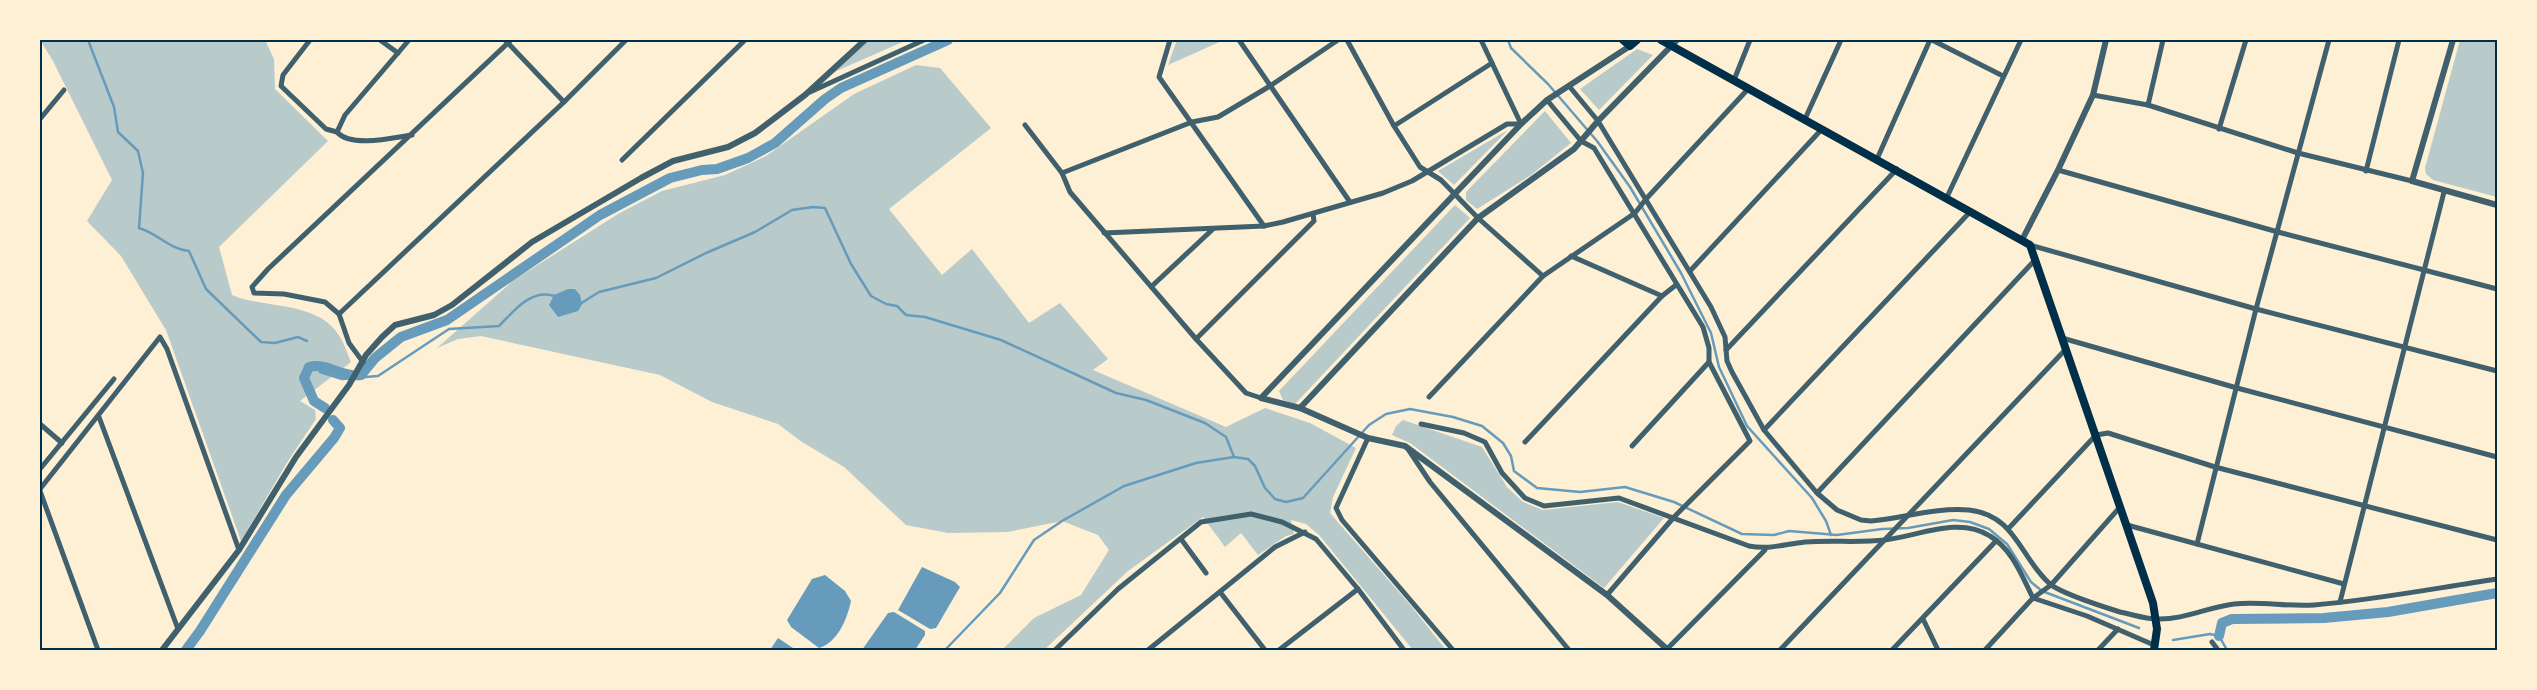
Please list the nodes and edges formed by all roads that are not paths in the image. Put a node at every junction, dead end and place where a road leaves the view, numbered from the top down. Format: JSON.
{"nodes":[{"id":1,"x":310,"y":40,"type":"edge"},
{"id":2,"x":380,"y":40,"type":"edge"},
{"id":3,"x":409,"y":40,"type":"edge"},
{"id":4,"x":626,"y":40,"type":"edge"},
{"id":5,"x":745,"y":40,"type":"edge"},
{"id":6,"x":865,"y":40,"type":"edge"},
{"id":7,"x":924,"y":40,"type":"edge"},
{"id":8,"x":1170,"y":40,"type":"edge"},
{"id":9,"x":1239,"y":40,"type":"edge"},
{"id":10,"x":1338,"y":40,"type":"edge"},
{"id":11,"x":1347,"y":40,"type":"edge"},
{"id":12,"x":1481,"y":40,"type":"edge"},
{"id":13,"x":1623,"y":40,"type":"edge"},
{"id":14,"x":1637,"y":40,"type":"edge"},
{"id":15,"x":1661,"y":40,"type":"edge"},
{"id":16,"x":1750,"y":40,"type":"edge"},
{"id":17,"x":1841,"y":40,"type":"edge"},
{"id":18,"x":1931,"y":40,"type":"edge"},
{"id":19,"x":2021,"y":40,"type":"edge"},
{"id":20,"x":2106,"y":40,"type":"edge"},
{"id":21,"x":2163,"y":40,"type":"edge"},
{"id":22,"x":2246,"y":40,"type":"edge"},
{"id":23,"x":2328,"y":40,"type":"edge"},
{"id":24,"x":2399,"y":40,"type":"edge"},
{"id":25,"x":2453,"y":40,"type":"edge"},
{"id":26,"x":508,"y":41,"type":"edge"},
{"id":27,"x":1675,"y":43,"type":"edge"},
{"id":28,"x":1630,"y":46,"type":"junction"},
{"id":29,"x":398,"y":53,"type":"junction"},
{"id":30,"x":1492,"y":63,"type":"junction"},
{"id":31,"x":2003,"y":76,"type":"junction"},
{"id":32,"x":1734,"y":80,"type":"junction"},
{"id":33,"x":1270,"y":86,"type":"junction"},
{"id":34,"x":1569,"y":86,"type":"junction"},
{"id":35,"x":1749,"y":88,"type":"junction"},
{"id":36,"x":64,"y":90,"type":"dead end"},
{"id":37,"x":805,"y":95,"type":"junction"},
{"id":38,"x":2093,"y":95,"type":"junction"},
{"id":39,"x":1547,"y":100,"type":"junction"},
{"id":40,"x":564,"y":102,"type":"junction"},
{"id":41,"x":2148,"y":105,"type":"junction"},
{"id":42,"x":40,"y":119,"type":"edge"},
{"id":43,"x":1805,"y":119,"type":"junction"},
{"id":44,"x":1598,"y":121,"type":"junction"},
{"id":45,"x":1192,"y":122,"type":"junction"},
{"id":46,"x":1025,"y":124,"type":"dead end"},
{"id":47,"x":1522,"y":124,"type":"junction"},
{"id":48,"x":1394,"y":126,"type":"junction"},
{"id":49,"x":1822,"y":129,"type":"junction"},
{"id":50,"x":2218,"y":129,"type":"junction"},
{"id":51,"x":337,"y":132,"type":"junction"},
{"id":52,"x":412,"y":134,"type":"junction"},
{"id":53,"x":1581,"y":141,"type":"junction"},
{"id":54,"x":2298,"y":153,"type":"junction"},
{"id":55,"x":1877,"y":158,"type":"junction"},
{"id":56,"x":622,"y":160,"type":"dead end"},
{"id":57,"x":1896,"y":169,"type":"junction"},
{"id":58,"x":2058,"y":170,"type":"junction"},
{"id":59,"x":2366,"y":171,"type":"junction"},
{"id":60,"x":1430,"y":172,"type":"junction"},
{"id":61,"x":1062,"y":173,"type":"junction"},
{"id":62,"x":2412,"y":181,"type":"junction"},
{"id":63,"x":2444,"y":192,"type":"junction"},
{"id":64,"x":1454,"y":195,"type":"junction"},
{"id":65,"x":1646,"y":199,"type":"junction"},
{"id":66,"x":1946,"y":200,"type":"junction"},
{"id":67,"x":1350,"y":202,"type":"junction"},
{"id":68,"x":2497,"y":205,"type":"edge"},
{"id":69,"x":1970,"y":212,"type":"junction"},
{"id":70,"x":1635,"y":213,"type":"junction"},
{"id":71,"x":1313,"y":214,"type":"junction"},
{"id":72,"x":1478,"y":218,"type":"junction"},
{"id":73,"x":1264,"y":226,"type":"junction"},
{"id":74,"x":1214,"y":228,"type":"junction"},
{"id":75,"x":1104,"y":232,"type":"junction"},
{"id":76,"x":2278,"y":232,"type":"junction"},
{"id":77,"x":2022,"y":240,"type":"junction"},
{"id":78,"x":2030,"y":245,"type":"junction"},
{"id":79,"x":1571,"y":256,"type":"junction"},
{"id":80,"x":2035,"y":260,"type":"junction"},
{"id":81,"x":1690,"y":270,"type":"junction"},
{"id":82,"x":2424,"y":270,"type":"junction"},
{"id":83,"x":1544,"y":276,"type":"junction"},
{"id":84,"x":1676,"y":285,"type":"junction"},
{"id":85,"x":1152,"y":286,"type":"junction"},
{"id":86,"x":2497,"y":290,"type":"edge"},
{"id":87,"x":1662,"y":296,"type":"junction"},
{"id":88,"x":2256,"y":309,"type":"junction"},
{"id":89,"x":339,"y":314,"type":"junction"},
{"id":90,"x":2062,"y":338,"type":"junction"},
{"id":91,"x":1196,"y":339,"type":"junction"},
{"id":92,"x":2404,"y":347,"type":"junction"},
{"id":93,"x":2066,"y":349,"type":"junction"},
{"id":94,"x":1726,"y":350,"type":"junction"},
{"id":95,"x":363,"y":362,"type":"junction"},
{"id":96,"x":1709,"y":362,"type":"junction"},
{"id":97,"x":2497,"y":371,"type":"edge"},
{"id":98,"x":114,"y":379,"type":"dead end"},
{"id":99,"x":2237,"y":388,"type":"junction"},
{"id":100,"x":1429,"y":397,"type":"dead end"},
{"id":101,"x":1261,"y":398,"type":"junction"},
{"id":102,"x":1300,"y":408,"type":"junction"},
{"id":103,"x":99,"y":417,"type":"junction"},
{"id":104,"x":40,"y":424,"type":"edge"},
{"id":105,"x":1421,"y":424,"type":"dead end"},
{"id":106,"x":2385,"y":426,"type":"junction"},
{"id":107,"x":1764,"y":430,"type":"junction"},
{"id":108,"x":2096,"y":435,"type":"junction"},
{"id":109,"x":1368,"y":438,"type":"junction"},
{"id":110,"x":1525,"y":442,"type":"dead end"},
{"id":111,"x":62,"y":443,"type":"junction"},
{"id":112,"x":1406,"y":446,"type":"junction"},
{"id":113,"x":1632,"y":446,"type":"dead end"},
{"id":114,"x":2497,"y":457,"type":"edge"},
{"id":115,"x":2216,"y":467,"type":"junction"},
{"id":116,"x":40,"y":469,"type":"edge"},
{"id":117,"x":40,"y":490,"type":"edge"},
{"id":118,"x":1817,"y":493,"type":"junction"},
{"id":119,"x":2364,"y":506,"type":"junction"},
{"id":120,"x":2120,"y":507,"type":"junction"},
{"id":121,"x":1674,"y":517,"type":"junction"},
{"id":122,"x":1908,"y":517,"type":"junction"},
{"id":123,"x":2127,"y":526,"type":"junction"},
{"id":124,"x":2008,"y":529,"type":"junction"},
{"id":125,"x":1305,"y":532,"type":"junction"},
{"id":126,"x":1181,"y":539,"type":"junction"},
{"id":127,"x":1886,"y":540,"type":"junction"},
{"id":128,"x":2497,"y":540,"type":"edge"},
{"id":129,"x":1996,"y":541,"type":"junction"},
{"id":130,"x":2197,"y":544,"type":"junction"},
{"id":131,"x":239,"y":550,"type":"junction"},
{"id":132,"x":1765,"y":550,"type":"junction"},
{"id":133,"x":1206,"y":573,"type":"dead end"},
{"id":134,"x":2497,"y":579,"type":"edge"},
{"id":135,"x":2344,"y":584,"type":"junction"},
{"id":136,"x":2051,"y":585,"type":"junction"},
{"id":137,"x":1358,"y":589,"type":"junction"},
{"id":138,"x":1220,"y":592,"type":"junction"},
{"id":139,"x":1607,"y":595,"type":"junction"},
{"id":140,"x":2032,"y":598,"type":"junction"},
{"id":141,"x":2340,"y":602,"type":"junction"},
{"id":142,"x":1922,"y":619,"type":"junction"},
{"id":143,"x":2156,"y":619,"type":"junction"},
{"id":144,"x":178,"y":629,"type":"junction"},
{"id":145,"x":2118,"y":629,"type":"junction"},
{"id":146,"x":2212,"y":642,"type":"dead end"},
{"id":147,"x":1286,"y":645,"type":"junction"},
{"id":148,"x":2154,"y":647,"type":"edge"},
{"id":149,"x":98,"y":650,"type":"edge"},
{"id":150,"x":162,"y":650,"type":"edge"},
{"id":151,"x":1055,"y":650,"type":"edge"},
{"id":152,"x":1148,"y":650,"type":"edge"},
{"id":153,"x":1265,"y":650,"type":"edge"},
{"id":154,"x":1279,"y":650,"type":"edge"},
{"id":155,"x":1290,"y":650,"type":"edge"},
{"id":156,"x":1404,"y":650,"type":"edge"},
{"id":157,"x":1453,"y":650,"type":"edge"},
{"id":158,"x":1568,"y":650,"type":"edge"},
{"id":159,"x":1668,"y":650,"type":"edge"},
{"id":160,"x":1780,"y":650,"type":"edge"},
{"id":161,"x":1892,"y":650,"type":"edge"},
{"id":162,"x":1938,"y":650,"type":"edge"},
{"id":163,"x":1985,"y":650,"type":"edge"},
{"id":164,"x":2098,"y":650,"type":"edge"},
{"id":165,"x":2218,"y":650,"type":"edge"}],
"edges":[{"from":1,"to":51,"type":"street"},
{"from":2,"to":29,"type":"street"},
{"from":3,"to":29,"type":"street"},
{"from":4,"to":40,"type":"street"},
{"from":5,"to":56,"type":"street"},
{"from":6,"to":37,"type":"street"},
{"from":7,"to":37,"type":"street"},
{"from":8,"to":45,"type":"street"},
{"from":9,"to":33,"type":"street"},
{"from":10,"to":33,"type":"street"},
{"from":11,"to":48,"type":"street"},
{"from":12,"to":30,"type":"street"},
{"from":13,"to":28,"type":"main road"},
{"from":14,"to":28,"type":"main road"},
{"from":15,"to":27,"type":"main road"},
{"from":16,"to":32,"type":"street"},
{"from":17,"to":43,"type":"street"},
{"from":18,"to":31,"type":"street"},
{"from":18,"to":55,"type":"street"},
{"from":19,"to":31,"type":"street"},
{"from":20,"to":38,"type":"street"},
{"from":21,"to":41,"type":"street"},
{"from":22,"to":50,"type":"street"},
{"from":23,"to":54,"type":"street"},
{"from":24,"to":59,"type":"street"},
{"from":25,"to":62,"type":"street"},
{"from":26,"to":40,"type":"street"},
{"from":26,"to":52,"type":"street"},
{"from":27,"to":32,"type":"main road"},
{"from":27,"to":44,"type":"street"},
{"from":28,"to":34,"type":"street"},
{"from":29,"to":51,"type":"street"},
{"from":30,"to":47,"type":"street"},
{"from":30,"to":48,"type":"street"},
{"from":31,"to":66,"type":"street"},
{"from":32,"to":35,"type":"main road"},
{"from":33,"to":45,"type":"street"},
{"from":33,"to":67,"type":"street"},
{"from":34,"to":39,"type":"street"},
{"from":34,"to":44,"type":"street"},
{"from":35,"to":43,"type":"main road"},
{"from":35,"to":65,"type":"street"},
{"from":36,"to":42,"type":"street"},
{"from":37,"to":95,"type":"street"},
{"from":38,"to":41,"type":"street"},
{"from":38,"to":58,"type":"street"},
{"from":39,"to":47,"type":"street"},
{"from":39,"to":53,"type":"street"},
{"from":40,"to":89,"type":"street"},
{"from":41,"to":50,"type":"street"},
{"from":43,"to":49,"type":"main road"},
{"from":44,"to":53,"type":"street"},
{"from":44,"to":65,"type":"street"},
{"from":45,"to":61,"type":"street"},
{"from":45,"to":73,"type":"street"},
{"from":46,"to":61,"type":"street"},
{"from":47,"to":60,"type":"street"},
{"from":47,"to":64,"type":"street"},
{"from":48,"to":60,"type":"street"},
{"from":49,"to":55,"type":"main road"},
{"from":49,"to":81,"type":"street"},
{"from":50,"to":54,"type":"street"},
{"from":51,"to":52,"type":"street"},
{"from":52,"to":89,"type":"street"},
{"from":53,"to":70,"type":"street"},
{"from":53,"to":72,"type":"street"},
{"from":54,"to":59,"type":"street"},
{"from":54,"to":76,"type":"street"},
{"from":55,"to":57,"type":"main road"},
{"from":57,"to":66,"type":"main road"},
{"from":57,"to":94,"type":"street"},
{"from":58,"to":76,"type":"street"},
{"from":58,"to":77,"type":"street"},
{"from":59,"to":62,"type":"street"},
{"from":60,"to":64,"type":"street"},
{"from":60,"to":67,"type":"street"},
{"from":61,"to":75,"type":"street"},
{"from":62,"to":63,"type":"street"},
{"from":63,"to":68,"type":"street"},
{"from":63,"to":82,"type":"street"},
{"from":64,"to":72,"type":"street"},
{"from":64,"to":101,"type":"street"},
{"from":65,"to":70,"type":"street"},
{"from":65,"to":81,"type":"street"},
{"from":66,"to":69,"type":"main road"},
{"from":67,"to":71,"type":"street"},
{"from":69,"to":77,"type":"main road"},
{"from":69,"to":107,"type":"street"},
{"from":70,"to":79,"type":"street"},
{"from":70,"to":84,"type":"street"},
{"from":71,"to":73,"type":"street"},
{"from":71,"to":91,"type":"street"},
{"from":72,"to":83,"type":"street"},
{"from":72,"to":102,"type":"street"},
{"from":73,"to":74,"type":"street"},
{"from":74,"to":75,"type":"street"},
{"from":74,"to":85,"type":"street"},
{"from":75,"to":85,"type":"street"},
{"from":76,"to":82,"type":"street"},
{"from":76,"to":88,"type":"street"},
{"from":77,"to":78,"type":"main road"},
{"from":78,"to":80,"type":"main road"},
{"from":78,"to":88,"type":"street"},
{"from":79,"to":83,"type":"street"},
{"from":79,"to":87,"type":"street"},
{"from":80,"to":90,"type":"main road"},
{"from":80,"to":118,"type":"street"},
{"from":81,"to":94,"type":"street"},
{"from":82,"to":86,"type":"street"},
{"from":82,"to":92,"type":"street"},
{"from":83,"to":100,"type":"street"},
{"from":84,"to":87,"type":"street"},
{"from":84,"to":96,"type":"street"},
{"from":85,"to":91,"type":"street"},
{"from":87,"to":110,"type":"street"},
{"from":88,"to":92,"type":"street"},
{"from":88,"to":99,"type":"street"},
{"from":89,"to":95,"type":"street"},
{"from":90,"to":93,"type":"main road"},
{"from":90,"to":99,"type":"street"},
{"from":91,"to":101,"type":"street"},
{"from":92,"to":97,"type":"street"},
{"from":92,"to":106,"type":"street"},
{"from":93,"to":108,"type":"main road"},
{"from":93,"to":122,"type":"street"},
{"from":94,"to":107,"type":"street"},
{"from":95,"to":131,"type":"street"},
{"from":96,"to":113,"type":"street"},
{"from":96,"to":121,"type":"street"},
{"from":98,"to":111,"type":"street"},
{"from":99,"to":106,"type":"street"},
{"from":99,"to":115,"type":"street"},
{"from":101,"to":102,"type":"street"},
{"from":102,"to":109,"type":"street"},
{"from":103,"to":117,"type":"street"},
{"from":103,"to":131,"type":"street"},
{"from":103,"to":144,"type":"street"},
{"from":104,"to":111,"type":"street"},
{"from":105,"to":121,"type":"street"},
{"from":106,"to":114,"type":"street"},
{"from":106,"to":119,"type":"street"},
{"from":107,"to":118,"type":"street"},
{"from":108,"to":115,"type":"street"},
{"from":108,"to":120,"type":"main road"},
{"from":108,"to":124,"type":"street"},
{"from":109,"to":112,"type":"street"},
{"from":109,"to":157,"type":"street"},
{"from":111,"to":116,"type":"street"},
{"from":112,"to":139,"type":"street"},
{"from":112,"to":158,"type":"street"},
{"from":115,"to":119,"type":"street"},
{"from":115,"to":130,"type":"street"},
{"from":117,"to":149,"type":"street"},
{"from":118,"to":122,"type":"street"},
{"from":119,"to":128,"type":"street"},
{"from":119,"to":135,"type":"street"},
{"from":120,"to":123,"type":"main road"},
{"from":120,"to":136,"type":"street"},
{"from":121,"to":132,"type":"street"},
{"from":121,"to":139,"type":"street"},
{"from":122,"to":124,"type":"street"},
{"from":122,"to":127,"type":"street"},
{"from":123,"to":130,"type":"street"},
{"from":123,"to":143,"type":"main road"},
{"from":124,"to":136,"type":"street"},
{"from":125,"to":126,"type":"street"},
{"from":125,"to":137,"type":"street"},
{"from":125,"to":138,"type":"street"},
{"from":126,"to":133,"type":"street"},
{"from":126,"to":151,"type":"street"},
{"from":127,"to":129,"type":"street"},
{"from":127,"to":132,"type":"street"},
{"from":127,"to":160,"type":"street"},
{"from":129,"to":140,"type":"street"},
{"from":129,"to":142,"type":"street"},
{"from":130,"to":135,"type":"street"},
{"from":131,"to":144,"type":"street"},
{"from":132,"to":159,"type":"street"},
{"from":134,"to":141,"type":"street"},
{"from":135,"to":141,"type":"street"},
{"from":136,"to":140,"type":"street"},
{"from":136,"to":143,"type":"street"},
{"from":137,"to":147,"type":"street"},
{"from":137,"to":156,"type":"street"},
{"from":138,"to":152,"type":"street"},
{"from":138,"to":153,"type":"street"},
{"from":139,"to":159,"type":"street"},
{"from":140,"to":145,"type":"street"},
{"from":140,"to":163,"type":"street"},
{"from":141,"to":143,"type":"street"},
{"from":142,"to":161,"type":"street"},
{"from":142,"to":162,"type":"street"},
{"from":143,"to":148,"type":"main road"},
{"from":144,"to":150,"type":"street"},
{"from":145,"to":148,"type":"street"},
{"from":145,"to":164,"type":"street"},
{"from":146,"to":165,"type":"street"},
{"from":147,"to":154,"type":"street"},
{"from":147,"to":155,"type":"street"}]}
